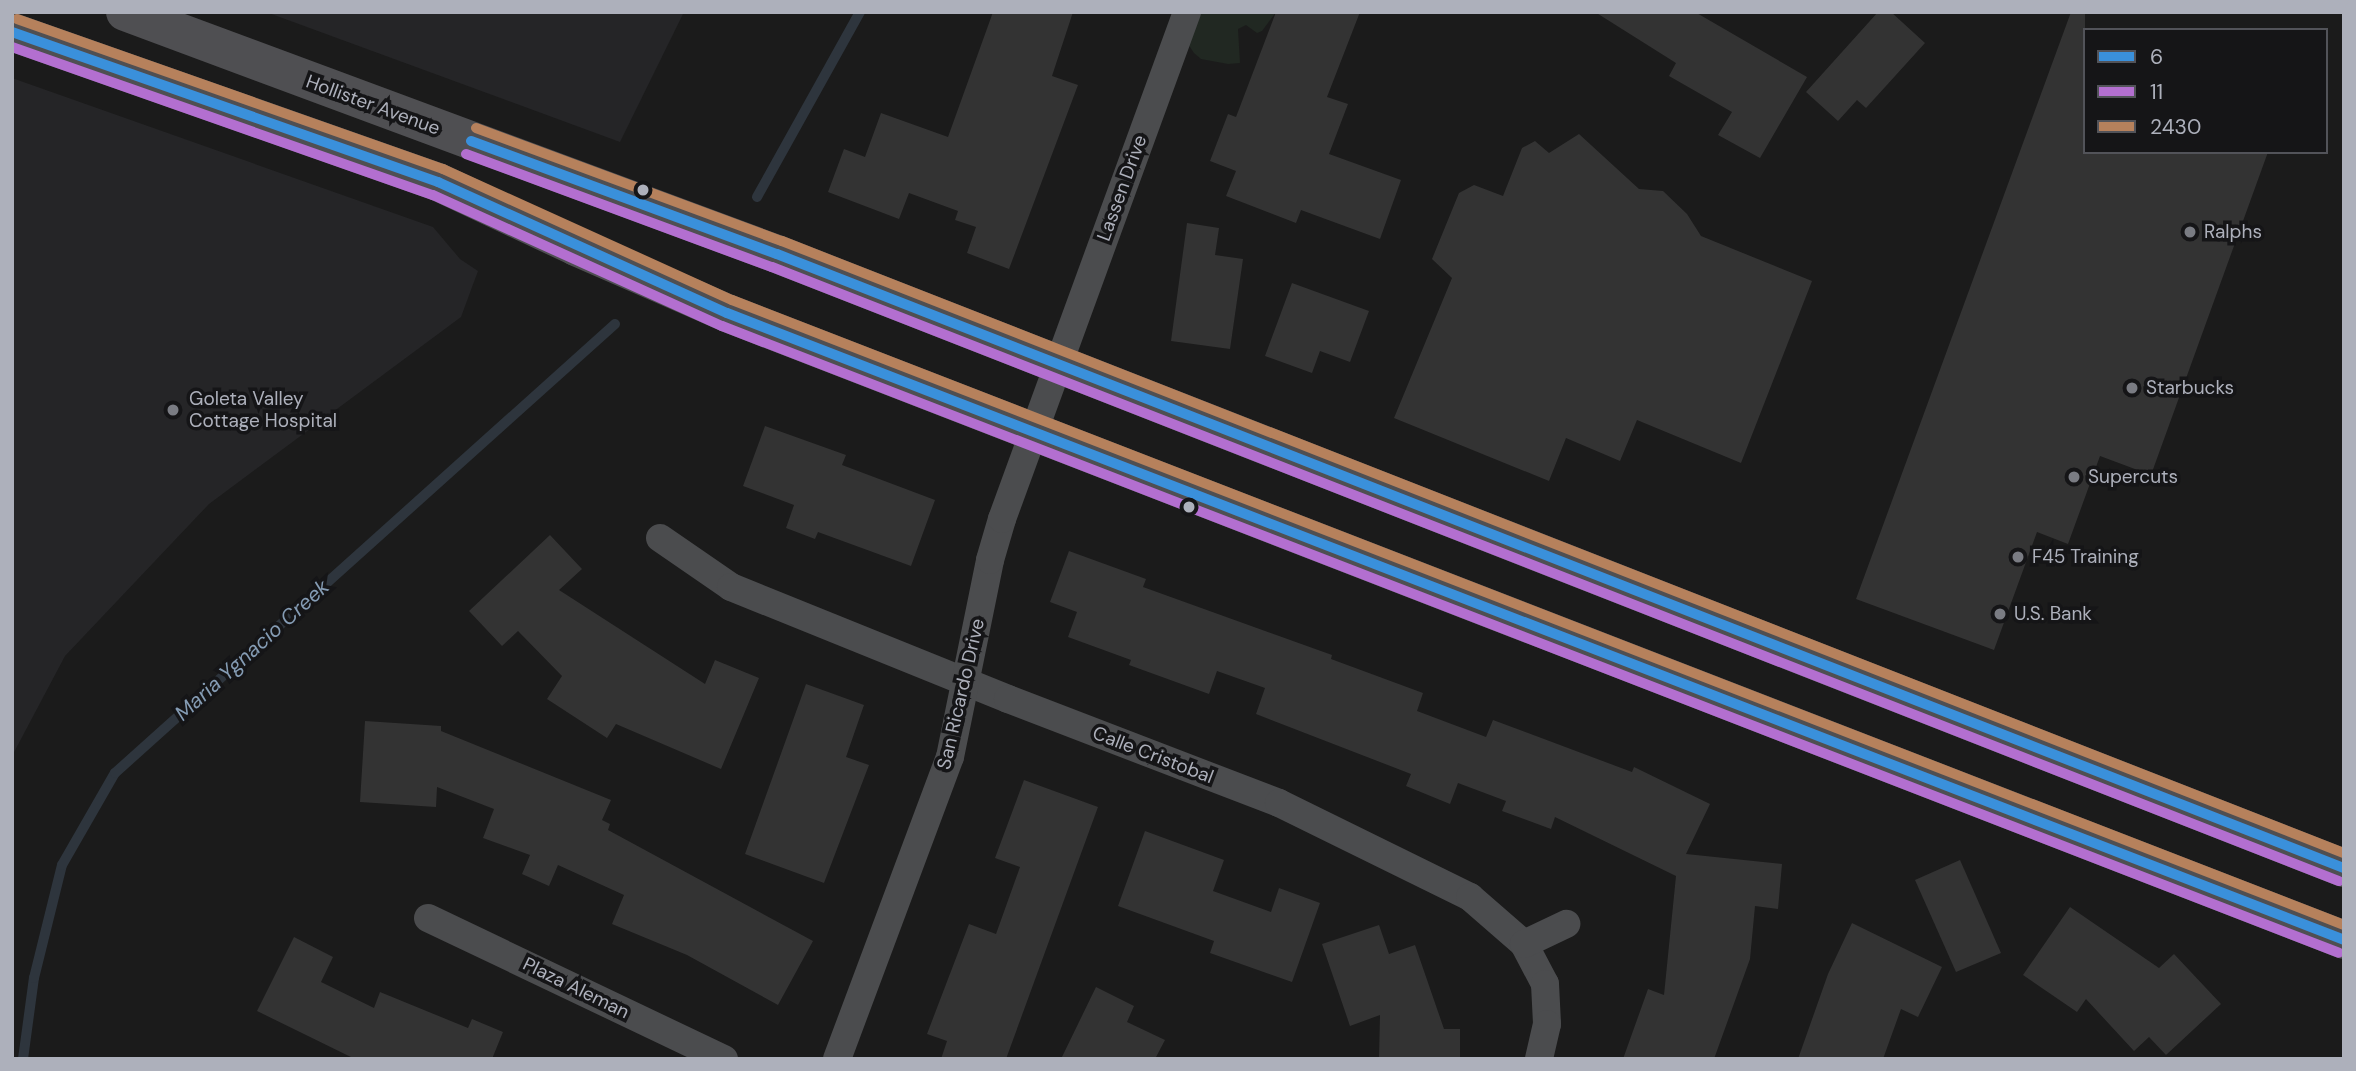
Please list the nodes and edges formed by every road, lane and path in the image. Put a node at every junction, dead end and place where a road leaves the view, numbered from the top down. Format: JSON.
{"nodes":[{"id":1,"x":125,"y":12,"type":"edge"},
{"id":2,"x":1187,"y":12,"type":"edge"},
{"id":3,"x":12,"y":32,"type":"edge"},
{"id":4,"x":1057,"y":364,"type":"junction"},
{"id":5,"x":1032,"y":431,"type":"junction"},
{"id":6,"x":660,"y":538,"type":"dead end"},
{"id":7,"x":966,"y":680,"type":"junction"},
{"id":8,"x":2344,"y":868,"type":"edge"},
{"id":9,"x":428,"y":918,"type":"dead end"},
{"id":10,"x":1566,"y":924,"type":"dead end"},
{"id":11,"x":2344,"y":940,"type":"edge"},
{"id":12,"x":1524,"y":944,"type":"junction"},
{"id":13,"x":724,"y":1059,"type":"edge"},
{"id":14,"x":836,"y":1059,"type":"edge"},
{"id":15,"x":1539,"y":1059,"type":"edge"}],
"edges":[{"from":1,"to":4,"type":"main road","name":"Hollister Avenue"},
{"from":2,"to":4,"type":"street","name":"Lassen Drive"},
{"from":3,"to":5,"type":"main road"},
{"from":4,"to":5,"type":"street","name":"San Ricardo Drive"},
{"from":4,"to":8,"type":"main road","name":"Hollister Avenue"},
{"from":5,"to":7,"type":"street","name":"San Ricardo Drive"},
{"from":5,"to":11,"type":"main road"},
{"from":6,"to":7,"type":"street","name":"Calle Cristobal"},
{"from":7,"to":12,"type":"street","name":"Calle Cristobal"},
{"from":7,"to":14,"type":"street","name":"San Ricardo Drive"},
{"from":9,"to":13,"type":"street","name":"Plaza Aleman"},
{"from":10,"to":12,"type":"street"},
{"from":12,"to":15,"type":"street","name":"Calle Cristobal"}]}
